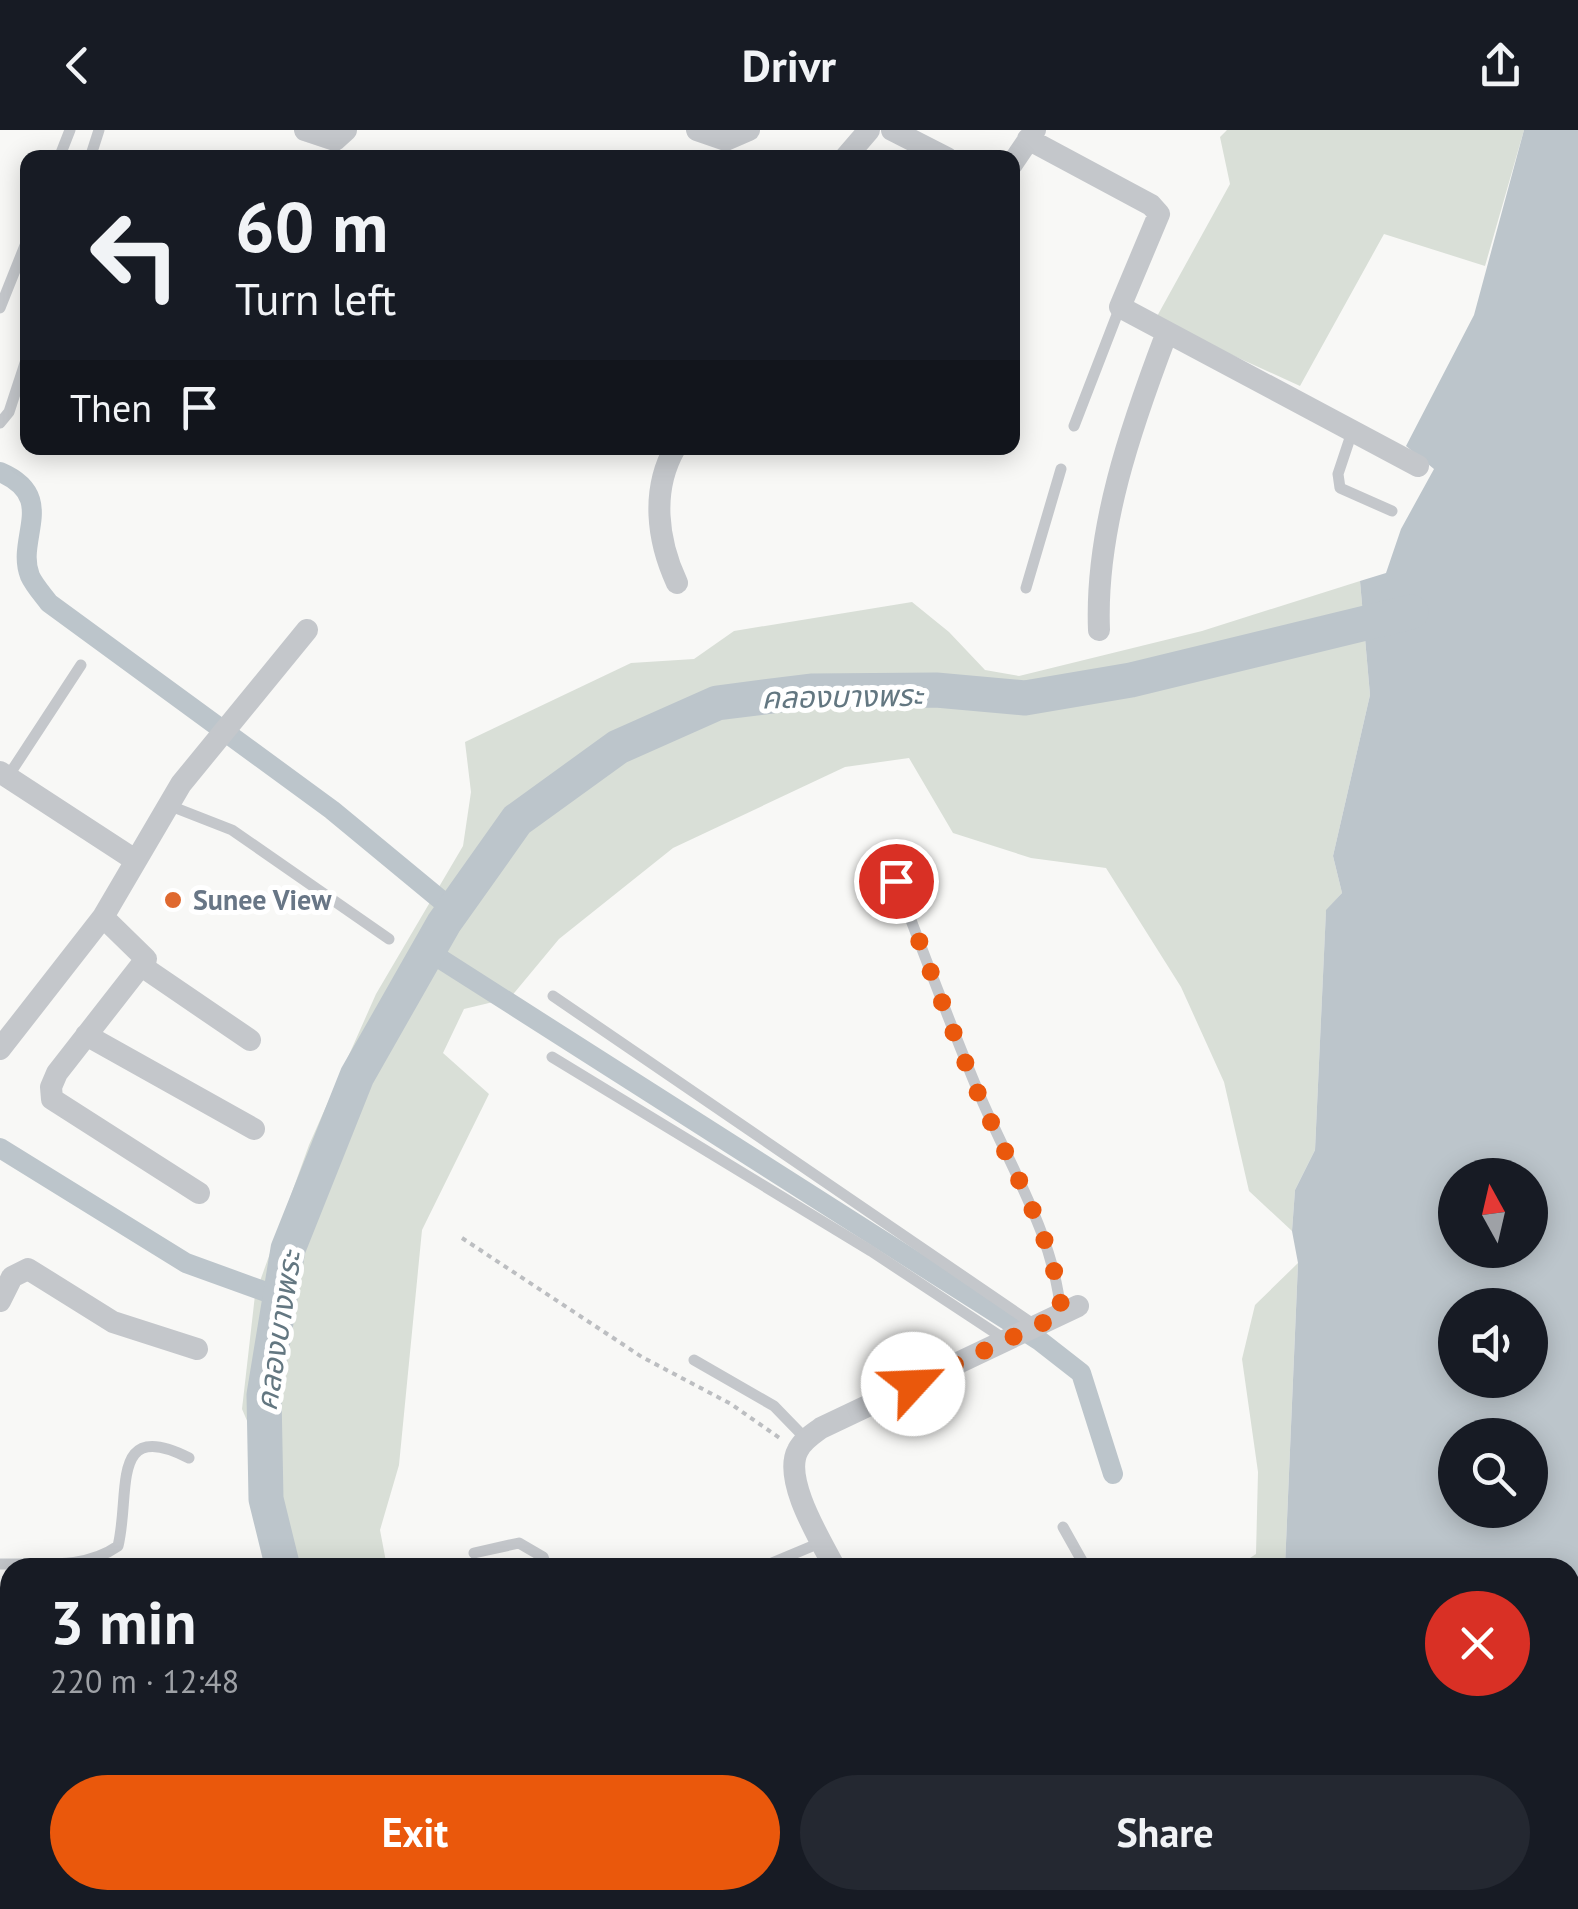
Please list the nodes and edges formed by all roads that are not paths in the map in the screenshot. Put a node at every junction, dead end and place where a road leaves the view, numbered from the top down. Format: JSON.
{"nodes":[{"id":1,"x":305,"y":130,"type":"edge"},
{"id":2,"x":346,"y":130,"type":"edge"},
{"id":3,"x":697,"y":130,"type":"edge"},
{"id":4,"x":750,"y":130,"type":"edge"},
{"id":5,"x":869,"y":130,"type":"edge"},
{"id":6,"x":892,"y":130,"type":"edge"},
{"id":7,"x":1031,"y":135,"type":"edge"},
{"id":8,"x":852,"y":150,"type":"edge"},
{"id":9,"x":931,"y":150,"type":"edge"},
{"id":10,"x":20,"y":258,"type":"edge"},
{"id":11,"x":1120,"y":307,"type":"junction"},
{"id":12,"x":0,"y":308,"type":"edge"},
{"id":13,"x":1166,"y":335,"type":"junction"},
{"id":14,"x":20,"y":378,"type":"edge"},
{"id":15,"x":0,"y":423,"type":"edge"},
{"id":16,"x":1074,"y":426,"type":"dead end"},
{"id":17,"x":1352,"y":432,"type":"junction"},
{"id":18,"x":673,"y":455,"type":"edge"},
{"id":19,"x":1418,"y":466,"type":"dead end"},
{"id":20,"x":1062,"y":468,"type":"dead end"},
{"id":21,"x":1392,"y":511,"type":"dead end"},
{"id":22,"x":677,"y":583,"type":"dead end"},
{"id":23,"x":1026,"y":588,"type":"dead end"},
{"id":24,"x":307,"y":630,"type":"dead end"},
{"id":25,"x":1099,"y":630,"type":"dead end"},
{"id":26,"x":81,"y":665,"type":"dead end"},
{"id":27,"x":4,"y":775,"type":"edge"},
{"id":28,"x":168,"y":805,"type":"junction"},
{"id":29,"x":135,"y":860,"type":"junction"},
{"id":30,"x":896,"y":881,"type":"dead end"},
{"id":31,"x":103,"y":917,"type":"junction"},
{"id":32,"x":389,"y":938,"type":"dead end"},
{"id":33,"x":144,"y":967,"type":"junction"},
{"id":34,"x":553,"y":996,"type":"dead end"},
{"id":35,"x":86,"y":1035,"type":"junction"},
{"id":36,"x":250,"y":1040,"type":"dead end"},
{"id":37,"x":0,"y":1050,"type":"edge"},
{"id":38,"x":552,"y":1057,"type":"dead end"},
{"id":39,"x":254,"y":1130,"type":"dead end"},
{"id":40,"x":199,"y":1193,"type":"dead end"},
{"id":41,"x":0,"y":1302,"type":"edge"},
{"id":42,"x":1070,"y":1310,"type":"joint"},
{"id":43,"x":1036,"y":1326,"type":"junction"},
{"id":44,"x":1006,"y":1340,"type":"junction"},
{"id":45,"x":197,"y":1348,"type":"dead end"},
{"id":46,"x":694,"y":1360,"type":"dead end"},
{"id":47,"x":802,"y":1444,"type":"junction"},
{"id":48,"x":189,"y":1458,"type":"dead end"},
{"id":49,"x":1063,"y":1526,"type":"dead end"},
{"id":50,"x":822,"y":1542,"type":"junction"},
{"id":51,"x":474,"y":1553,"type":"dead end"},
{"id":52,"x":99,"y":1558,"type":"edge"},
{"id":53,"x":543,"y":1558,"type":"edge"},
{"id":54,"x":784,"y":1558,"type":"edge"},
{"id":55,"x":831,"y":1558,"type":"edge"},
{"id":56,"x":1081,"y":1558,"type":"edge"}],
"edges":[{"from":1,"to":2,"type":"street"},
{"from":3,"to":4,"type":"street"},
{"from":5,"to":8,"type":"street"},
{"from":6,"to":9,"type":"street"},
{"from":7,"to":11,"type":"street"},
{"from":10,"to":12,"type":"lane"},
{"from":11,"to":13,"type":"street"},
{"from":11,"to":16,"type":"lane"},
{"from":13,"to":17,"type":"street"},
{"from":13,"to":25,"type":"street"},
{"from":14,"to":15,"type":"lane"},
{"from":17,"to":19,"type":"street"},
{"from":17,"to":21,"type":"lane"},
{"from":18,"to":22,"type":"street"},
{"from":20,"to":23,"type":"lane"},
{"from":24,"to":28,"type":"street"},
{"from":26,"to":27,"type":"lane"},
{"from":27,"to":29,"type":"street"},
{"from":28,"to":29,"type":"street"},
{"from":28,"to":32,"type":"lane"},
{"from":29,"to":31,"type":"street"},
{"from":30,"to":42,"type":"lane"},
{"from":31,"to":33,"type":"street"},
{"from":31,"to":37,"type":"street"},
{"from":33,"to":35,"type":"street"},
{"from":33,"to":36,"type":"street"},
{"from":34,"to":43,"type":"lane"},
{"from":35,"to":39,"type":"street"},
{"from":35,"to":40,"type":"street"},
{"from":38,"to":44,"type":"lane"},
{"from":41,"to":45,"type":"street"},
{"from":42,"to":43,"type":"street"},
{"from":43,"to":44,"type":"street"},
{"from":44,"to":47,"type":"street"},
{"from":46,"to":47,"type":"lane"},
{"from":47,"to":50,"type":"street"},
{"from":48,"to":52,"type":"lane"},
{"from":49,"to":56,"type":"lane"},
{"from":50,"to":54,"type":"lane"},
{"from":50,"to":55,"type":"street"},
{"from":51,"to":53,"type":"lane"}]}
